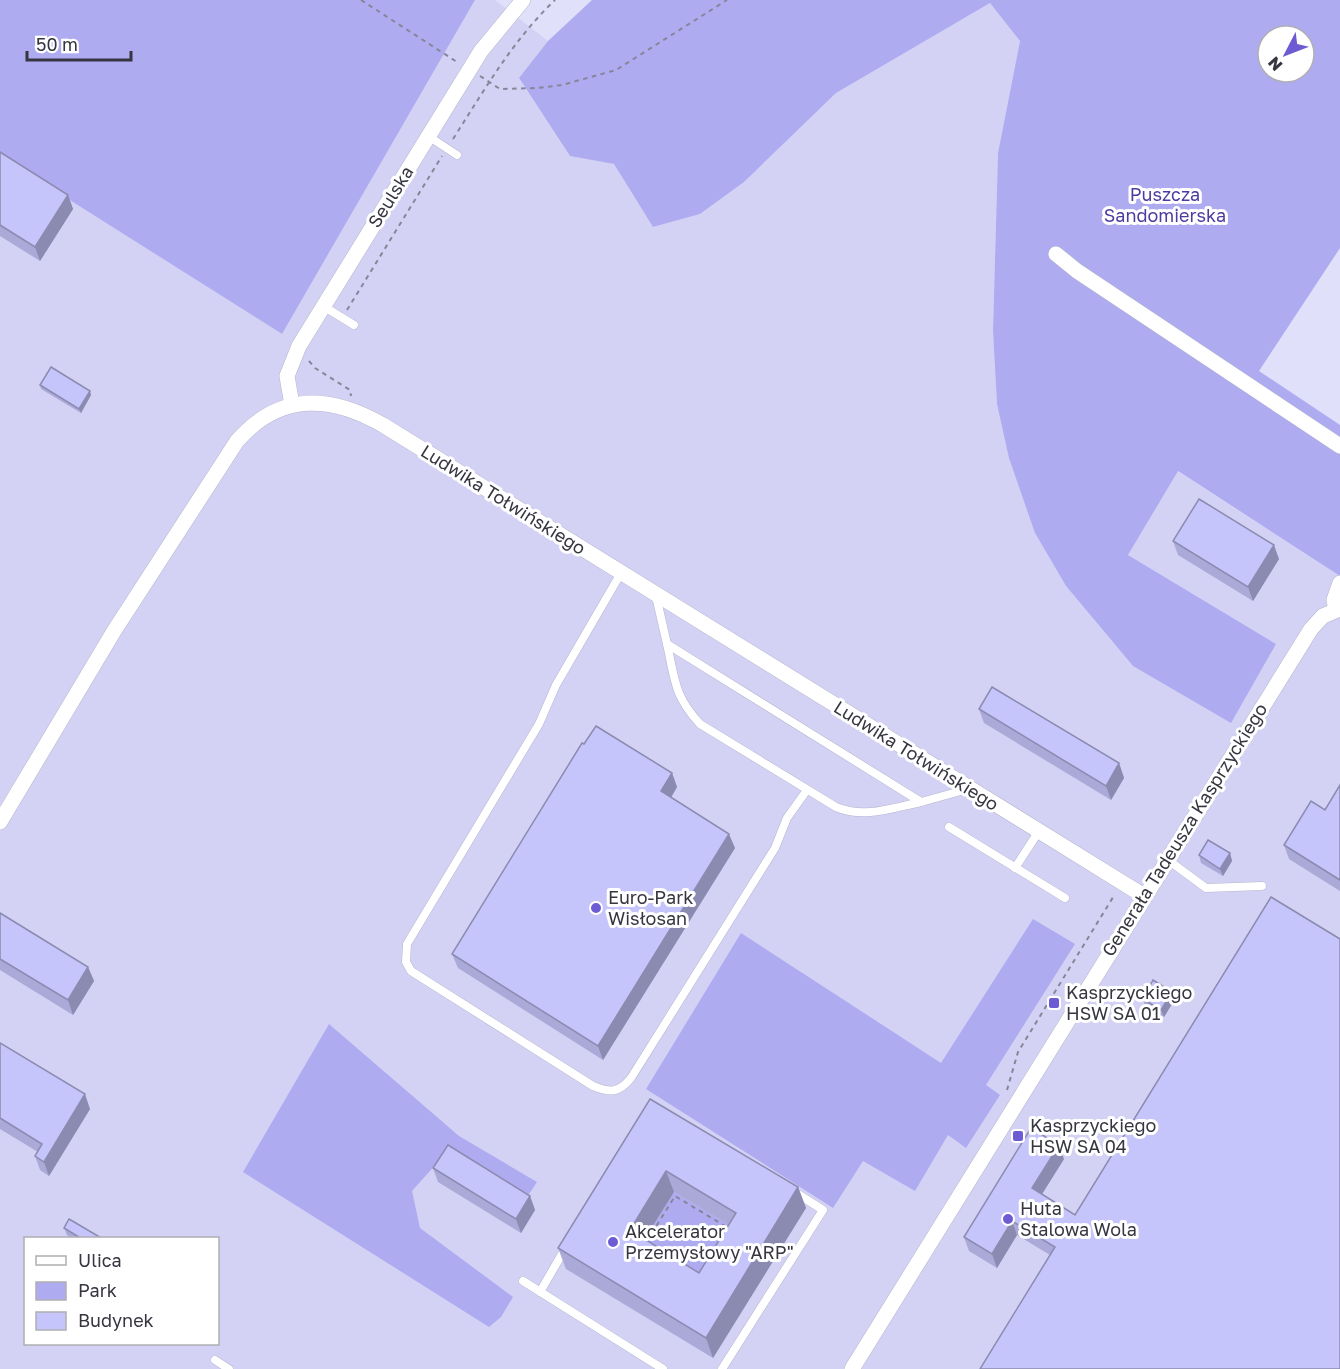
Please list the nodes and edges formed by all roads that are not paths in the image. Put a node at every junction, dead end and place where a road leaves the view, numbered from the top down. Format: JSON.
{"nodes":[{"id":1,"x":523,"y":0,"type":"edge"},
{"id":2,"x":428,"y":136,"type":"junction"},
{"id":3,"x":457,"y":155,"type":"dead end"},
{"id":4,"x":1056,"y":254,"type":"dead end"},
{"id":5,"x":323,"y":306,"type":"junction"},
{"id":6,"x":354,"y":325,"type":"dead end"},
{"id":7,"x":292,"y":405,"type":"junction"},
{"id":8,"x":1340,"y":446,"type":"edge"},
{"id":9,"x":621,"y":573,"type":"junction"},
{"id":10,"x":1340,"y":583,"type":"edge"},
{"id":11,"x":656,"y":594,"type":"junction"},
{"id":12,"x":1338,"y":609,"type":"edge"},
{"id":13,"x":667,"y":644,"type":"junction"},
{"id":14,"x":970,"y":789,"type":"junction"},
{"id":15,"x":807,"y":790,"type":"junction"},
{"id":16,"x":921,"y":802,"type":"junction"},
{"id":17,"x":0,"y":822,"type":"edge"},
{"id":18,"x":949,"y":826,"type":"dead end"},
{"id":19,"x":1039,"y":831,"type":"junction"},
{"id":20,"x":1166,"y":859,"type":"junction"},
{"id":21,"x":1015,"y":868,"type":"junction"},
{"id":22,"x":1262,"y":886,"type":"dead end"},
{"id":23,"x":1144,"y":896,"type":"junction"},
{"id":24,"x":1065,"y":898,"type":"dead end"},
{"id":25,"x":782,"y":1184,"type":"edge"},
{"id":26,"x":569,"y":1242,"type":"edge"},
{"id":27,"x":523,"y":1281,"type":"dead end"},
{"id":28,"x":540,"y":1292,"type":"junction"},
{"id":29,"x":215,"y":1360,"type":"dead end"},
{"id":30,"x":230,"y":1369,"type":"edge"},
{"id":31,"x":663,"y":1369,"type":"edge"},
{"id":32,"x":722,"y":1369,"type":"edge"},
{"id":33,"x":852,"y":1369,"type":"edge"}],
"edges":[{"from":1,"to":2,"type":"street","name":"Seulska"},
{"from":2,"to":3,"type":"lane"},
{"from":2,"to":5,"type":"street","name":"Seulska"},
{"from":4,"to":8,"type":"street"},
{"from":5,"to":6,"type":"lane"},
{"from":5,"to":7,"type":"street","name":"Seulska"},
{"from":7,"to":9,"type":"street","name":"Ludwika Tołwińskiego"},
{"from":7,"to":17,"type":"street","name":"Ludwika Tołwińskiego"},
{"from":9,"to":11,"type":"street","name":"Ludwika Tołwińskiego"},
{"from":9,"to":15,"type":"lane"},
{"from":10,"to":12,"type":"street"},
{"from":11,"to":13,"type":"lane"},
{"from":11,"to":14,"type":"street","name":"Ludwika Tołwińskiego"},
{"from":12,"to":20,"type":"street","name":"Generała Tadeusza Kasprzyckiego"},
{"from":13,"to":15,"type":"lane"},
{"from":13,"to":16,"type":"lane"},
{"from":14,"to":16,"type":"lane"},
{"from":14,"to":19,"type":"street","name":"Ludwika Tołwińskiego"},
{"from":15,"to":16,"type":"lane"},
{"from":18,"to":21,"type":"lane"},
{"from":19,"to":21,"type":"lane"},
{"from":19,"to":23,"type":"street","name":"Ludwika Tołwińskiego"},
{"from":20,"to":22,"type":"lane"},
{"from":20,"to":23,"type":"street","name":"Generała Tadeusza Kasprzyckiego"},
{"from":21,"to":24,"type":"lane"},
{"from":23,"to":33,"type":"street","name":"Generała Tadeusza Kasprzyckiego"},
{"from":25,"to":32,"type":"lane"},
{"from":26,"to":28,"type":"lane"},
{"from":27,"to":28,"type":"lane"},
{"from":28,"to":31,"type":"lane"},
{"from":29,"to":30,"type":"lane"}]}
